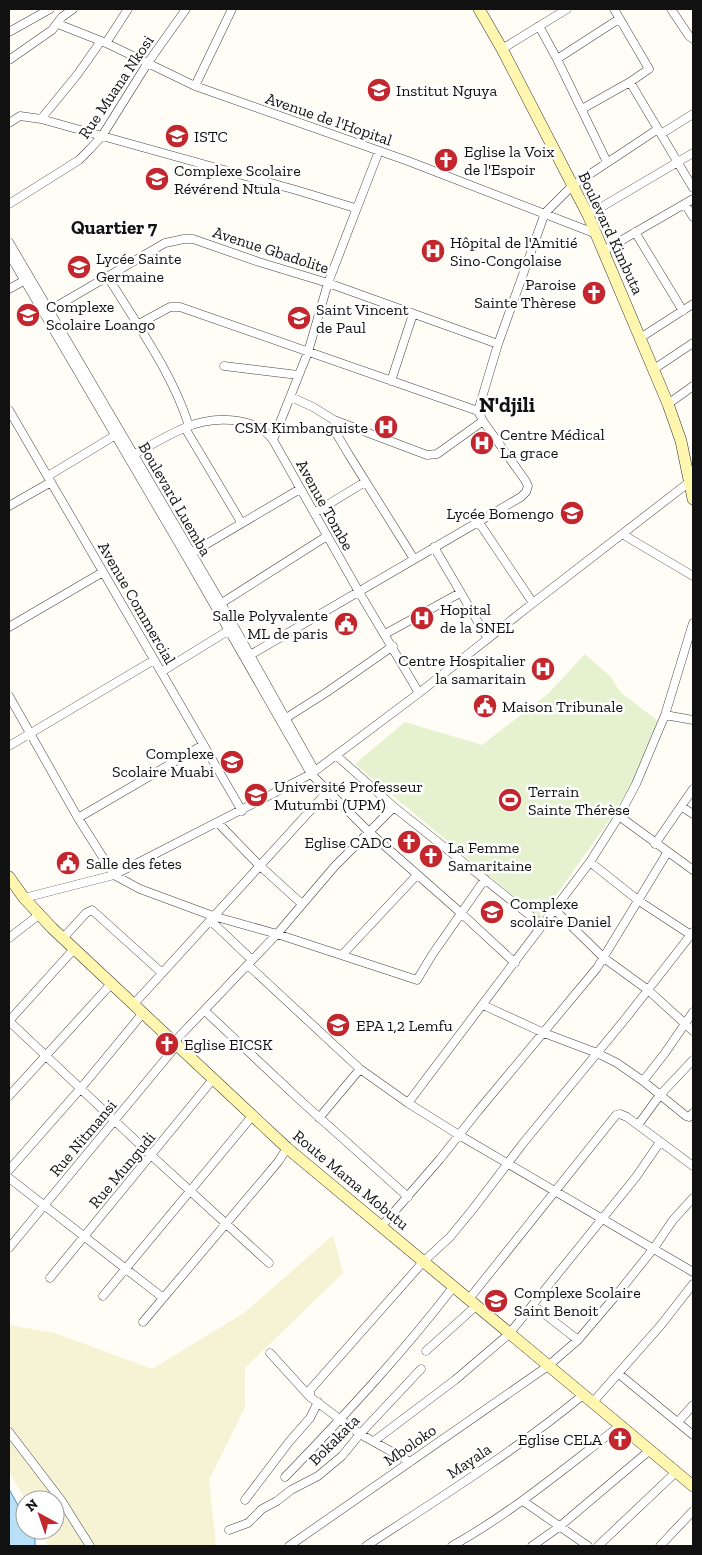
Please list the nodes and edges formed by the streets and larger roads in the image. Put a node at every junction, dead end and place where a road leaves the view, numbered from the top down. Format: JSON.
{"nodes":[{"id":1,"x":50,"y":9,"type":"edge"},
{"id":2,"x":73,"y":9,"type":"edge"},
{"id":3,"x":128,"y":9,"type":"edge"},
{"id":4,"x":186,"y":9,"type":"edge"},
{"id":5,"x":232,"y":9,"type":"edge"},
{"id":6,"x":479,"y":9,"type":"edge"},
{"id":7,"x":567,"y":9,"type":"edge"},
{"id":8,"x":614,"y":9,"type":"edge"},
{"id":9,"x":671,"y":9,"type":"edge"},
{"id":10,"x":619,"y":19,"type":"junction"},
{"id":11,"x":58,"y":24,"type":"junction"},
{"id":12,"x":539,"y":26,"type":"junction"},
{"id":13,"x":9,"y":32,"type":"edge"},
{"id":14,"x":693,"y":39,"type":"edge"},
{"id":15,"x":103,"y":42,"type":"junction"},
{"id":16,"x":502,"y":49,"type":"junction"},
{"id":17,"x":557,"y":59,"type":"junction"},
{"id":18,"x":9,"y":60,"type":"edge"},
{"id":19,"x":147,"y":64,"type":"junction"},
{"id":20,"x":630,"y":82,"type":"junction"},
{"id":21,"x":195,"y":86,"type":"junction"},
{"id":22,"x":582,"y":110,"type":"junction"},
{"id":23,"x":693,"y":114,"type":"edge"},
{"id":24,"x":41,"y":119,"type":"junction"},
{"id":25,"x":9,"y":123,"type":"edge"},
{"id":26,"x":659,"y":131,"type":"junction"},
{"id":27,"x":102,"y":136,"type":"junction"},
{"id":28,"x":379,"y":151,"type":"junction"},
{"id":29,"x":693,"y":153,"type":"edge"},
{"id":30,"x":607,"y":162,"type":"junction"},
{"id":31,"x":679,"y":162,"type":"junction"},
{"id":32,"x":572,"y":186,"type":"junction"},
{"id":33,"x":693,"y":188,"type":"edge"},
{"id":34,"x":693,"y":199,"type":"edge"},
{"id":35,"x":9,"y":204,"type":"edge"},
{"id":36,"x":685,"y":204,"type":"junction"},
{"id":37,"x":356,"y":208,"type":"junction"},
{"id":38,"x":546,"y":214,"type":"junction"},
{"id":39,"x":588,"y":215,"type":"junction"},
{"id":40,"x":693,"y":217,"type":"edge"},
{"id":41,"x":594,"y":232,"type":"junction"},
{"id":42,"x":635,"y":232,"type":"junction"},
{"id":43,"x":9,"y":242,"type":"edge"},
{"id":44,"x":603,"y":251,"type":"junction"},
{"id":45,"x":9,"y":254,"type":"edge"},
{"id":46,"x":108,"y":277,"type":"junction"},
{"id":47,"x":27,"y":279,"type":"junction"},
{"id":48,"x":328,"y":283,"type":"junction"},
{"id":49,"x":9,"y":289,"type":"edge"},
{"id":50,"x":693,"y":304,"type":"edge"},
{"id":51,"x":683,"y":311,"type":"junction"},
{"id":52,"x":47,"y":313,"type":"junction"},
{"id":53,"x":413,"y":314,"type":"junction"},
{"id":54,"x":137,"y":325,"type":"junction"},
{"id":55,"x":640,"y":338,"type":"junction"},
{"id":56,"x":693,"y":343,"type":"edge"},
{"id":57,"x":498,"y":344,"type":"junction"},
{"id":58,"x":308,"y":352,"type":"junction"},
{"id":59,"x":224,"y":366,"type":"dead end"},
{"id":60,"x":654,"y":369,"type":"junction"},
{"id":61,"x":298,"y":376,"type":"junction"},
{"id":62,"x":391,"y":380,"type":"junction"},
{"id":63,"x":693,"y":386,"type":"edge"},
{"id":64,"x":291,"y":398,"type":"junction"},
{"id":65,"x":668,"y":404,"type":"junction"},
{"id":66,"x":9,"y":410,"type":"edge"},
{"id":67,"x":478,"y":410,"type":"junction"},
{"id":68,"x":334,"y":420,"type":"junction"},
{"id":69,"x":483,"y":421,"type":"junction"},
{"id":70,"x":187,"y":427,"type":"junction"},
{"id":71,"x":118,"y":433,"type":"junction"},
{"id":72,"x":273,"y":440,"type":"junction"},
{"id":73,"x":131,"y":456,"type":"junction"},
{"id":74,"x":50,"y":479,"type":"junction"},
{"id":75,"x":691,"y":480,"type":"edge"},
{"id":76,"x":365,"y":482,"type":"junction"},
{"id":77,"x":300,"y":489,"type":"junction"},
{"id":78,"x":693,"y":499,"type":"edge"},
{"id":79,"x":9,"y":506,"type":"edge"},
{"id":80,"x":314,"y":513,"type":"junction"},
{"id":81,"x":241,"y":522,"type":"junction"},
{"id":82,"x":478,"y":522,"type":"junction"},
{"id":83,"x":622,"y":534,"type":"junction"},
{"id":84,"x":327,"y":536,"type":"junction"},
{"id":85,"x":434,"y":547,"type":"junction"},
{"id":86,"x":189,"y":554,"type":"junction"},
{"id":87,"x":414,"y":559,"type":"junction"},
{"id":88,"x":103,"y":572,"type":"junction"},
{"id":89,"x":693,"y":576,"type":"edge"},
{"id":90,"x":359,"y":592,"type":"junction"},
{"id":91,"x":460,"y":592,"type":"junction"},
{"id":92,"x":533,"y":603,"type":"junction"},
{"id":93,"x":218,"y":605,"type":"junction"},
{"id":94,"x":693,"y":623,"type":"edge"},
{"id":95,"x":9,"y":627,"type":"edge"},
{"id":96,"x":232,"y":629,"type":"junction"},
{"id":97,"x":385,"y":634,"type":"junction"},
{"id":98,"x":488,"y":638,"type":"junction"},
{"id":99,"x":393,"y":646,"type":"junction"},
{"id":100,"x":248,"y":656,"type":"junction"},
{"id":101,"x":154,"y":660,"type":"junction"},
{"id":102,"x":161,"y":672,"type":"junction"},
{"id":103,"x":419,"y":694,"type":"junction"},
{"id":104,"x":9,"y":696,"type":"edge"},
{"id":105,"x":665,"y":715,"type":"junction"},
{"id":106,"x":284,"y":719,"type":"junction"},
{"id":107,"x":693,"y":720,"type":"edge"},
{"id":108,"x":31,"y":733,"type":"junction"},
{"id":109,"x":203,"y":745,"type":"junction"},
{"id":110,"x":9,"y":746,"type":"edge"},
{"id":111,"x":337,"y":756,"type":"junction"},
{"id":112,"x":313,"y":773,"type":"junction"},
{"id":113,"x":693,"y":789,"type":"edge"},
{"id":114,"x":328,"y":791,"type":"junction"},
{"id":115,"x":394,"y":807,"type":"junction"},
{"id":116,"x":682,"y":807,"type":"junction"},
{"id":117,"x":242,"y":810,"type":"junction"},
{"id":118,"x":693,"y":814,"type":"edge"},
{"id":119,"x":619,"y":816,"type":"junction"},
{"id":120,"x":78,"y":818,"type":"junction"},
{"id":121,"x":218,"y":823,"type":"junction"},
{"id":122,"x":369,"y":832,"type":"junction"},
{"id":123,"x":655,"y":844,"type":"junction"},
{"id":124,"x":667,"y":853,"type":"junction"},
{"id":125,"x":590,"y":862,"type":"junction"},
{"id":126,"x":259,"y":865,"type":"junction"},
{"id":127,"x":693,"y":870,"type":"edge"},
{"id":128,"x":114,"y":875,"type":"junction"},
{"id":129,"x":417,"y":875,"type":"junction"},
{"id":130,"x":9,"y":877,"type":"edge"},
{"id":131,"x":485,"y":879,"type":"junction"},
{"id":132,"x":24,"y":898,"type":"junction"},
{"id":133,"x":639,"y":901,"type":"junction"},
{"id":134,"x":302,"y":904,"type":"junction"},
{"id":135,"x":554,"y":909,"type":"junction"},
{"id":136,"x":461,"y":913,"type":"junction"},
{"id":137,"x":40,"y":914,"type":"junction"},
{"id":138,"x":211,"y":918,"type":"junction"},
{"id":139,"x":542,"y":925,"type":"junction"},
{"id":140,"x":692,"y":933,"type":"edge"},
{"id":141,"x":277,"y":934,"type":"junction"},
{"id":142,"x":9,"y":938,"type":"edge"},
{"id":143,"x":63,"y":938,"type":"junction"},
{"id":144,"x":74,"y":950,"type":"junction"},
{"id":145,"x":342,"y":955,"type":"junction"},
{"id":146,"x":604,"y":958,"type":"junction"},
{"id":147,"x":250,"y":963,"type":"junction"},
{"id":148,"x":515,"y":963,"type":"junction"},
{"id":149,"x":162,"y":972,"type":"junction"},
{"id":150,"x":111,"y":984,"type":"junction"},
{"id":151,"x":648,"y":990,"type":"junction"},
{"id":152,"x":133,"y":1005,"type":"junction"},
{"id":153,"x":483,"y":1005,"type":"junction"},
{"id":154,"x":205,"y":1010,"type":"junction"},
{"id":155,"x":693,"y":1012,"type":"edge"},
{"id":156,"x":143,"y":1014,"type":"junction"},
{"id":157,"x":9,"y":1021,"type":"edge"},
{"id":158,"x":686,"y":1023,"type":"junction"},
{"id":159,"x":693,"y":1031,"type":"edge"},
{"id":160,"x":544,"y":1033,"type":"junction"},
{"id":161,"x":175,"y":1044,"type":"junction"},
{"id":162,"x":597,"y":1053,"type":"junction"},
{"id":163,"x":46,"y":1055,"type":"junction"},
{"id":164,"x":693,"y":1060,"type":"edge"},
{"id":165,"x":360,"y":1068,"type":"junction"},
{"id":166,"x":214,"y":1078,"type":"junction"},
{"id":167,"x":643,"y":1081,"type":"junction"},
{"id":168,"x":81,"y":1088,"type":"junction"},
{"id":169,"x":9,"y":1096,"type":"edge"},
{"id":170,"x":660,"y":1096,"type":"junction"},
{"id":171,"x":408,"y":1103,"type":"junction"},
{"id":172,"x":693,"y":1113,"type":"edge"},
{"id":173,"x":253,"y":1114,"type":"junction"},
{"id":174,"x":319,"y":1118,"type":"junction"},
{"id":175,"x":116,"y":1120,"type":"junction"},
{"id":176,"x":638,"y":1125,"type":"junction"},
{"id":177,"x":459,"y":1135,"type":"junction"},
{"id":178,"x":660,"y":1142,"type":"junction"},
{"id":179,"x":287,"y":1148,"type":"junction"},
{"id":180,"x":152,"y":1156,"type":"junction"},
{"id":181,"x":508,"y":1162,"type":"junction"},
{"id":182,"x":693,"y":1166,"type":"edge"},
{"id":183,"x":9,"y":1170,"type":"edge"},
{"id":184,"x":9,"y":1178,"type":"edge"},
{"id":185,"x":189,"y":1190,"type":"junction"},
{"id":186,"x":555,"y":1190,"type":"junction"},
{"id":187,"x":408,"y":1197,"type":"junction"},
{"id":188,"x":693,"y":1198,"type":"edge"},
{"id":189,"x":44,"y":1206,"type":"junction"},
{"id":190,"x":602,"y":1219,"type":"junction"},
{"id":191,"x":226,"y":1223,"type":"junction"},
{"id":192,"x":382,"y":1227,"type":"junction"},
{"id":193,"x":84,"y":1236,"type":"junction"},
{"id":194,"x":9,"y":1248,"type":"edge"},
{"id":195,"x":654,"y":1248,"type":"junction"},
{"id":196,"x":423,"y":1262,"type":"junction"},
{"id":197,"x":269,"y":1263,"type":"dead end"},
{"id":198,"x":125,"y":1268,"type":"junction"},
{"id":199,"x":693,"y":1272,"type":"edge"},
{"id":200,"x":50,"y":1278,"type":"dead end"},
{"id":201,"x":693,"y":1284,"type":"edge"},
{"id":202,"x":454,"y":1286,"type":"junction"},
{"id":203,"x":103,"y":1296,"type":"dead end"},
{"id":204,"x":162,"y":1298,"type":"junction"},
{"id":205,"x":473,"y":1302,"type":"junction"},
{"id":206,"x":533,"y":1305,"type":"junction"},
{"id":207,"x":143,"y":1322,"type":"dead end"},
{"id":208,"x":510,"y":1334,"type":"junction"},
{"id":209,"x":578,"y":1340,"type":"junction"},
{"id":210,"x":426,"y":1351,"type":"dead end"},
{"id":211,"x":270,"y":1353,"type":"dead end"},
{"id":212,"x":548,"y":1366,"type":"junction"},
{"id":213,"x":421,"y":1369,"type":"dead end"},
{"id":214,"x":619,"y":1374,"type":"junction"},
{"id":215,"x":583,"y":1395,"type":"junction"},
{"id":216,"x":310,"y":1397,"type":"junction"},
{"id":217,"x":318,"y":1402,"type":"junction"},
{"id":218,"x":593,"y":1402,"type":"junction"},
{"id":219,"x":693,"y":1405,"type":"edge"},
{"id":220,"x":341,"y":1419,"type":"junction"},
{"id":221,"x":678,"y":1422,"type":"junction"},
{"id":222,"x":621,"y":1425,"type":"junction"},
{"id":223,"x":9,"y":1432,"type":"edge"},
{"id":224,"x":360,"y":1434,"type":"junction"},
{"id":225,"x":693,"y":1435,"type":"edge"},
{"id":226,"x":374,"y":1441,"type":"junction"},
{"id":227,"x":650,"y":1450,"type":"junction"},
{"id":228,"x":410,"y":1462,"type":"junction"},
{"id":229,"x":676,"y":1472,"type":"junction"},
{"id":230,"x":285,"y":1477,"type":"dead end"},
{"id":231,"x":693,"y":1486,"type":"edge"},
{"id":232,"x":245,"y":1500,"type":"dead end"},
{"id":233,"x":523,"y":1501,"type":"junction"},
{"id":234,"x":692,"y":1516,"type":"edge"},
{"id":235,"x":559,"y":1527,"type":"junction"},
{"id":236,"x":229,"y":1530,"type":"dead end"},
{"id":237,"x":90,"y":1546,"type":"edge"},
{"id":238,"x":289,"y":1546,"type":"edge"},
{"id":239,"x":366,"y":1546,"type":"edge"},
{"id":240,"x":452,"y":1546,"type":"edge"},
{"id":241,"x":532,"y":1546,"type":"edge"},
{"id":242,"x":588,"y":1546,"type":"edge"},
{"id":243,"x":598,"y":1546,"type":"edge"},
{"id":244,"x":660,"y":1546,"type":"edge"}],
"edges":[{"from":1,"to":13,"type":"street"},
{"from":2,"to":11,"type":"street"},
{"from":3,"to":15,"type":"street"},
{"from":4,"to":19,"type":"street","name":"Rue Muana Nkosi"},
{"from":5,"to":21,"type":"street"},
{"from":6,"to":16,"type":"street","name":"Boulevard Kimbuta"},
{"from":7,"to":12,"type":"street"},
{"from":8,"to":10,"type":"street"},
{"from":9,"to":14,"type":"street"},
{"from":10,"to":17,"type":"street"},
{"from":10,"to":20,"type":"street"},
{"from":11,"to":15,"type":"street","name":"Avenue de l'Hopital"},
{"from":11,"to":18,"type":"street"},
{"from":12,"to":16,"type":"street"},
{"from":12,"to":17,"type":"street"},
{"from":15,"to":19,"type":"street","name":"Avenue de l'Hopital"},
{"from":15,"to":24,"type":"street"},
{"from":16,"to":32,"type":"street","name":"Boulevard Kimbuta"},
{"from":17,"to":22,"type":"street"},
{"from":19,"to":21,"type":"street","name":"Avenue de l'Hopital"},
{"from":19,"to":27,"type":"street","name":"Rue Muana Nkosi"},
{"from":20,"to":22,"type":"street"},
{"from":20,"to":26,"type":"street"},
{"from":21,"to":28,"type":"street","name":"Avenue de l'Hopital"},
{"from":22,"to":30,"type":"street"},
{"from":23,"to":26,"type":"street"},
{"from":24,"to":25,"type":"street"},
{"from":24,"to":27,"type":"street"},
{"from":26,"to":30,"type":"street"},
{"from":26,"to":31,"type":"street"},
{"from":27,"to":35,"type":"street","name":"Rue Muana Nkosi"},
{"from":27,"to":37,"type":"street"},
{"from":28,"to":37,"type":"street"},
{"from":28,"to":38,"type":"street","name":"Avenue de l'Hopital"},
{"from":29,"to":31,"type":"street"},
{"from":30,"to":32,"type":"street"},
{"from":31,"to":33,"type":"street"},
{"from":31,"to":39,"type":"street"},
{"from":32,"to":38,"type":"street"},
{"from":32,"to":39,"type":"street","name":"Boulevard Kimbuta"},
{"from":34,"to":36,"type":"street"},
{"from":36,"to":40,"type":"street"},
{"from":36,"to":42,"type":"street"},
{"from":37,"to":48,"type":"street"},
{"from":38,"to":41,"type":"street","name":"Avenue de l'Hopital"},
{"from":38,"to":57,"type":"street"},
{"from":39,"to":41,"type":"street","name":"Boulevard Kimbuta"},
{"from":41,"to":44,"type":"street","name":"Boulevard Kimbuta"},
{"from":42,"to":44,"type":"street"},
{"from":42,"to":51,"type":"street"},
{"from":43,"to":47,"type":"street","name":"Boulevard Luemba"},
{"from":44,"to":55,"type":"street","name":"Boulevard Kimbuta"},
{"from":45,"to":47,"type":"street","name":"Boulevard Luemba"},
{"from":46,"to":48,"type":"street","name":"Avenue Gbadolite"},
{"from":46,"to":52,"type":"street","name":"Avenue Gbadolite"},
{"from":46,"to":54,"type":"street"},
{"from":47,"to":49,"type":"street"},
{"from":47,"to":52,"type":"street","name":"Boulevard Luemba"},
{"from":48,"to":53,"type":"street","name":"Avenue Gbadolite"},
{"from":48,"to":58,"type":"street"},
{"from":50,"to":51,"type":"street"},
{"from":51,"to":55,"type":"street"},
{"from":52,"to":71,"type":"street","name":"Boulevard Luemba"},
{"from":53,"to":57,"type":"street","name":"Avenue Gbadolite"},
{"from":53,"to":62,"type":"street"},
{"from":54,"to":58,"type":"street"},
{"from":54,"to":70,"type":"street"},
{"from":55,"to":60,"type":"street","name":"Boulevard Kimbuta"},
{"from":56,"to":60,"type":"street"},
{"from":57,"to":67,"type":"street"},
{"from":58,"to":61,"type":"street"},
{"from":58,"to":62,"type":"street"},
{"from":59,"to":61,"type":"street"},
{"from":60,"to":65,"type":"street","name":"Boulevard Kimbuta"},
{"from":61,"to":64,"type":"street"},
{"from":62,"to":67,"type":"street"},
{"from":63,"to":65,"type":"street"},
{"from":64,"to":68,"type":"street"},
{"from":64,"to":72,"type":"street"},
{"from":65,"to":75,"type":"street","name":"Boulevard Kimbuta"},
{"from":66,"to":74,"type":"street","name":"Avenue Commercial"},
{"from":67,"to":69,"type":"street"},
{"from":68,"to":69,"type":"street"},
{"from":68,"to":76,"type":"street"},
{"from":69,"to":82,"type":"street"},
{"from":70,"to":72,"type":"street","name":"Avenue Tombe"},
{"from":70,"to":73,"type":"street","name":"Avenue Tombe"},
{"from":70,"to":81,"type":"street"},
{"from":71,"to":73,"type":"street","name":"Boulevard Luemba"},
{"from":71,"to":74,"type":"street"},
{"from":72,"to":77,"type":"street","name":"Avenue Tombe"},
{"from":73,"to":86,"type":"street","name":"Boulevard Luemba"},
{"from":74,"to":79,"type":"street"},
{"from":74,"to":88,"type":"street","name":"Avenue Commercial"},
{"from":75,"to":78,"type":"street","name":"Boulevard Kimbuta"},
{"from":75,"to":83,"type":"street"},
{"from":76,"to":80,"type":"street"},
{"from":76,"to":87,"type":"street"},
{"from":77,"to":80,"type":"street","name":"Avenue Tombe"},
{"from":77,"to":81,"type":"street"},
{"from":80,"to":84,"type":"street","name":"Avenue Tombe"},
{"from":81,"to":86,"type":"street"},
{"from":82,"to":85,"type":"street"},
{"from":82,"to":92,"type":"street"},
{"from":83,"to":89,"type":"street"},
{"from":83,"to":92,"type":"street"},
{"from":84,"to":90,"type":"street","name":"Avenue Tombe"},
{"from":84,"to":93,"type":"street"},
{"from":85,"to":87,"type":"street"},
{"from":85,"to":91,"type":"street"},
{"from":86,"to":93,"type":"street","name":"Boulevard Luemba"},
{"from":87,"to":90,"type":"street"},
{"from":88,"to":95,"type":"street"},
{"from":88,"to":101,"type":"street","name":"Avenue Commercial"},
{"from":90,"to":97,"type":"street","name":"Avenue Tombe"},
{"from":90,"to":100,"type":"street"},
{"from":91,"to":97,"type":"street"},
{"from":91,"to":98,"type":"street"},
{"from":92,"to":98,"type":"street"},
{"from":93,"to":96,"type":"street","name":"Boulevard Luemba"},
{"from":94,"to":105,"type":"street"},
{"from":96,"to":100,"type":"street","name":"Boulevard Luemba"},
{"from":96,"to":102,"type":"street"},
{"from":97,"to":99,"type":"street","name":"Avenue Tombe"},
{"from":98,"to":103,"type":"street"},
{"from":99,"to":103,"type":"street","name":"Avenue Tombe"},
{"from":99,"to":106,"type":"street"},
{"from":100,"to":106,"type":"street","name":"Boulevard Luemba"},
{"from":101,"to":102,"type":"street","name":"Avenue Commercial"},
{"from":101,"to":108,"type":"street"},
{"from":102,"to":109,"type":"street","name":"Avenue Commercial"},
{"from":103,"to":111,"type":"street"},
{"from":104,"to":108,"type":"street"},
{"from":105,"to":107,"type":"street"},
{"from":105,"to":119,"type":"street"},
{"from":106,"to":112,"type":"street","name":"Boulevard Luemba"},
{"from":108,"to":110,"type":"street"},
{"from":108,"to":120,"type":"street"},
{"from":109,"to":117,"type":"street","name":"Avenue Commercial"},
{"from":109,"to":120,"type":"street"},
{"from":111,"to":112,"type":"street"},
{"from":111,"to":115,"type":"street"},
{"from":112,"to":114,"type":"street","name":"Boulevard Luemba"},
{"from":112,"to":117,"type":"street"},
{"from":113,"to":116,"type":"street"},
{"from":114,"to":122,"type":"street","name":"Boulevard Luemba"},
{"from":114,"to":126,"type":"street"},
{"from":115,"to":122,"type":"street","name":"Rue Nitmansi"},
{"from":115,"to":131,"type":"street"},
{"from":116,"to":118,"type":"street"},
{"from":116,"to":123,"type":"street"},
{"from":117,"to":121,"type":"street"},
{"from":119,"to":123,"type":"street"},
{"from":119,"to":125,"type":"street"},
{"from":120,"to":128,"type":"street"},
{"from":121,"to":126,"type":"street"},
{"from":121,"to":128,"type":"street"},
{"from":122,"to":129,"type":"street","name":"Boulevard Luemba"},
{"from":122,"to":134,"type":"street","name":"Rue Nitmansi"},
{"from":123,"to":124,"type":"street"},
{"from":124,"to":127,"type":"street"},
{"from":124,"to":133,"type":"street"},
{"from":125,"to":133,"type":"street"},
{"from":125,"to":135,"type":"street"},
{"from":126,"to":134,"type":"street"},
{"from":126,"to":138,"type":"street"},
{"from":128,"to":132,"type":"street"},
{"from":128,"to":138,"type":"street"},
{"from":129,"to":136,"type":"street","name":"Boulevard Luemba"},
{"from":129,"to":145,"type":"street"},
{"from":130,"to":132,"type":"street","name":"Route Mama Mobutu"},
{"from":131,"to":136,"type":"street"},
{"from":131,"to":139,"type":"street"},
{"from":132,"to":137,"type":"street","name":"Route Mama Mobutu"},
{"from":133,"to":140,"type":"street"},
{"from":133,"to":146,"type":"street"},
{"from":134,"to":141,"type":"street","name":"Rue Nitmansi"},
{"from":135,"to":139,"type":"street"},
{"from":135,"to":146,"type":"street"},
{"from":136,"to":145,"type":"street"},
{"from":136,"to":148,"type":"street","name":"Boulevard Luemba"},
{"from":137,"to":142,"type":"street"},
{"from":137,"to":143,"type":"street","name":"Route Mama Mobutu"},
{"from":138,"to":141,"type":"street"},
{"from":138,"to":147,"type":"street"},
{"from":138,"to":149,"type":"street"},
{"from":139,"to":148,"type":"street"},
{"from":140,"to":151,"type":"street"},
{"from":141,"to":145,"type":"street"},
{"from":141,"to":147,"type":"street","name":"Rue Nitmansi"},
{"from":143,"to":144,"type":"street","name":"Route Mama Mobutu"},
{"from":143,"to":149,"type":"street"},
{"from":144,"to":150,"type":"street","name":"Route Mama Mobutu"},
{"from":144,"to":157,"type":"street"},
{"from":146,"to":151,"type":"street"},
{"from":146,"to":160,"type":"street"},
{"from":147,"to":154,"type":"street","name":"Rue Nitmansi"},
{"from":147,"to":165,"type":"street"},
{"from":148,"to":153,"type":"street"},
{"from":149,"to":152,"type":"street"},
{"from":150,"to":152,"type":"street","name":"Route Mama Mobutu"},
{"from":150,"to":163,"type":"street"},
{"from":151,"to":158,"type":"street"},
{"from":151,"to":162,"type":"street"},
{"from":152,"to":156,"type":"street","name":"Route Mama Mobutu"},
{"from":153,"to":160,"type":"street"},
{"from":153,"to":171,"type":"street"},
{"from":154,"to":161,"type":"street","name":"Rue Nitmansi"},
{"from":154,"to":174,"type":"street"},
{"from":155,"to":158,"type":"street"},
{"from":156,"to":161,"type":"street","name":"Route Mama Mobutu"},
{"from":156,"to":168,"type":"street"},
{"from":157,"to":163,"type":"street"},
{"from":158,"to":159,"type":"street"},
{"from":158,"to":167,"type":"street"},
{"from":160,"to":162,"type":"street"},
{"from":160,"to":177,"type":"street"},
{"from":161,"to":166,"type":"street","name":"Route Mama Mobutu"},
{"from":161,"to":175,"type":"street","name":"Rue Nitmansi"},
{"from":162,"to":167,"type":"street"},
{"from":162,"to":181,"type":"street"},
{"from":163,"to":168,"type":"street"},
{"from":163,"to":169,"type":"street"},
{"from":164,"to":170,"type":"street"},
{"from":165,"to":171,"type":"street"},
{"from":165,"to":174,"type":"street"},
{"from":166,"to":173,"type":"street","name":"Route Mama Mobutu"},
{"from":166,"to":180,"type":"street","name":"Rue Mungudi"},
{"from":167,"to":170,"type":"street"},
{"from":168,"to":175,"type":"street"},
{"from":168,"to":183,"type":"street"},
{"from":170,"to":172,"type":"street"},
{"from":170,"to":176,"type":"street"},
{"from":171,"to":177,"type":"street"},
{"from":173,"to":179,"type":"street","name":"Route Mama Mobutu"},
{"from":173,"to":185,"type":"street"},
{"from":174,"to":187,"type":"street"},
{"from":175,"to":180,"type":"street"},
{"from":175,"to":189,"type":"street","name":"Rue Nitmansi"},
{"from":176,"to":178,"type":"street"},
{"from":176,"to":186,"type":"street"},
{"from":177,"to":181,"type":"street"},
{"from":177,"to":187,"type":"street"},
{"from":178,"to":182,"type":"street"},
{"from":178,"to":190,"type":"street"},
{"from":179,"to":191,"type":"street"},
{"from":179,"to":192,"type":"street","name":"Route Mama Mobutu"},
{"from":180,"to":185,"type":"street"},
{"from":180,"to":193,"type":"street","name":"Rue Mungudi"},
{"from":181,"to":186,"type":"street"},
{"from":181,"to":196,"type":"street"},
{"from":184,"to":189,"type":"street"},
{"from":185,"to":191,"type":"street"},
{"from":185,"to":198,"type":"street"},
{"from":186,"to":190,"type":"street"},
{"from":186,"to":205,"type":"street"},
{"from":187,"to":192,"type":"street"},
{"from":188,"to":195,"type":"street","name":"Mboloko"},
{"from":189,"to":193,"type":"street"},
{"from":189,"to":194,"type":"street","name":"Rue Nitmansi"},
{"from":190,"to":195,"type":"street"},
{"from":190,"to":206,"type":"street"},
{"from":191,"to":197,"type":"street"},
{"from":191,"to":204,"type":"street"},
{"from":192,"to":196,"type":"street","name":"Route Mama Mobutu"},
{"from":193,"to":198,"type":"street"},
{"from":193,"to":200,"type":"street","name":"Rue Mungudi"},
{"from":195,"to":199,"type":"street"},
{"from":195,"to":209,"type":"street","name":"Mboloko"},
{"from":196,"to":202,"type":"street","name":"Route Mama Mobutu"},
{"from":196,"to":216,"type":"street"},
{"from":198,"to":203,"type":"street"},
{"from":198,"to":204,"type":"street"},
{"from":201,"to":214,"type":"street"},
{"from":202,"to":205,"type":"street","name":"Route Mama Mobutu"},
{"from":202,"to":220,"type":"street"},
{"from":204,"to":207,"type":"street"},
{"from":205,"to":208,"type":"street","name":"Route Mama Mobutu"},
{"from":205,"to":210,"type":"street"},
{"from":206,"to":208,"type":"street"},
{"from":206,"to":209,"type":"street"},
{"from":208,"to":212,"type":"street","name":"Route Mama Mobutu"},
{"from":208,"to":226,"type":"street"},
{"from":209,"to":212,"type":"street","name":"Mboloko"},
{"from":211,"to":216,"type":"street"},
{"from":212,"to":215,"type":"street","name":"Route Mama Mobutu"},
{"from":212,"to":228,"type":"street","name":"Mboloko"},
{"from":213,"to":224,"type":"street","name":"Bokakata"},
{"from":214,"to":218,"type":"street"},
{"from":214,"to":221,"type":"street"},
{"from":215,"to":218,"type":"street","name":"Route Mama Mobutu"},
{"from":215,"to":239,"type":"street","name":"Mayala"},
{"from":216,"to":217,"type":"street"},
{"from":217,"to":220,"type":"street"},
{"from":217,"to":232,"type":"street"},
{"from":218,"to":222,"type":"street","name":"Route Mama Mobutu"},
{"from":219,"to":221,"type":"street"},
{"from":220,"to":224,"type":"street"},
{"from":220,"to":230,"type":"street"},
{"from":221,"to":225,"type":"street"},
{"from":222,"to":227,"type":"street","name":"Route Mama Mobutu"},
{"from":222,"to":233,"type":"street"},
{"from":223,"to":237,"type":"street"},
{"from":224,"to":226,"type":"street"},
{"from":224,"to":236,"type":"street","name":"Bokakata"},
{"from":226,"to":228,"type":"street"},
{"from":227,"to":229,"type":"street","name":"Route Mama Mobutu"},
{"from":227,"to":235,"type":"street"},
{"from":228,"to":238,"type":"street","name":"Mboloko"},
{"from":229,"to":231,"type":"street","name":"Route Mama Mobutu"},
{"from":229,"to":243,"type":"street"},
{"from":233,"to":235,"type":"street"},
{"from":233,"to":240,"type":"street"},
{"from":234,"to":244,"type":"street"},
{"from":235,"to":241,"type":"street"},
{"from":235,"to":242,"type":"street"}]}
